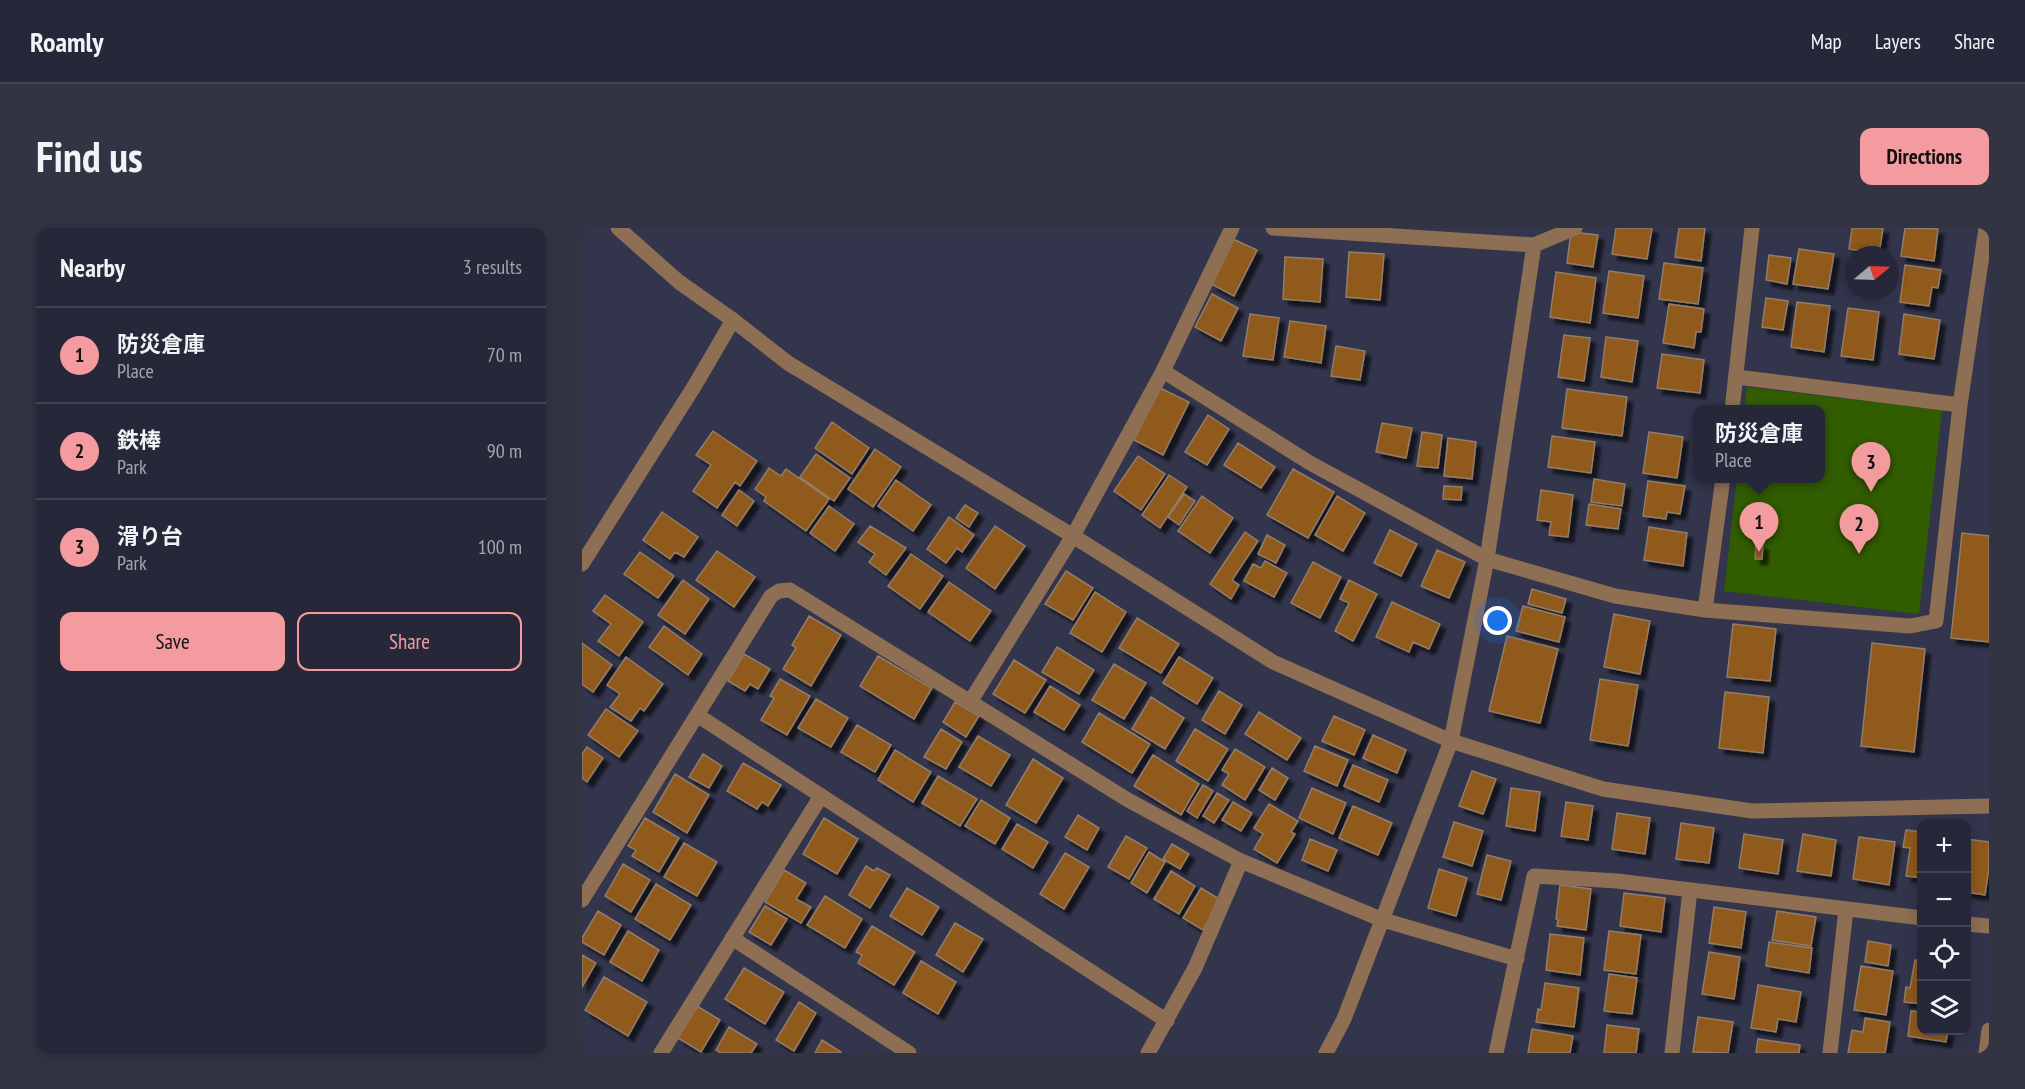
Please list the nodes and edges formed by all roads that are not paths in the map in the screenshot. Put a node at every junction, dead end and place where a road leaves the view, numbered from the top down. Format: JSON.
{"nodes":[{"id":1,"x":618,"y":228,"type":"edge"},
{"id":2,"x":1232,"y":228,"type":"edge"},
{"id":3,"x":1273,"y":228,"type":"edge"},
{"id":4,"x":1575,"y":228,"type":"edge"},
{"id":5,"x":1752,"y":228,"type":"edge"},
{"id":6,"x":1986,"y":228,"type":"edge"},
{"id":7,"x":1534,"y":245,"type":"junction"},
{"id":8,"x":733,"y":320,"type":"junction"},
{"id":9,"x":1163,"y":371,"type":"junction"},
{"id":10,"x":1737,"y":377,"type":"junction"},
{"id":11,"x":1733,"y":405,"type":"edge"},
{"id":12,"x":1960,"y":405,"type":"junction"},
{"id":13,"x":1722,"y":483,"type":"edge"},
{"id":14,"x":1073,"y":536,"type":"junction"},
{"id":15,"x":1487,"y":559,"type":"junction"},
{"id":16,"x":582,"y":564,"type":"edge"},
{"id":17,"x":1705,"y":610,"type":"junction"},
{"id":18,"x":970,"y":702,"type":"junction"},
{"id":19,"x":697,"y":716,"type":"junction"},
{"id":20,"x":1451,"y":741,"type":"junction"},
{"id":21,"x":821,"y":796,"type":"junction"},
{"id":22,"x":1989,"y":806,"type":"edge"},
{"id":23,"x":1241,"y":861,"type":"junction"},
{"id":24,"x":1690,"y":890,"type":"junction"},
{"id":25,"x":582,"y":900,"type":"edge"},
{"id":26,"x":1846,"y":909,"type":"junction"},
{"id":27,"x":1917,"y":917,"type":"edge"},
{"id":28,"x":1383,"y":920,"type":"junction"},
{"id":29,"x":1971,"y":924,"type":"edge"},
{"id":30,"x":1989,"y":926,"type":"edge"},
{"id":31,"x":732,"y":938,"type":"junction"},
{"id":32,"x":1517,"y":959,"type":"junction"},
{"id":33,"x":1167,"y":1021,"type":"junction"},
{"id":34,"x":1989,"y":1030,"type":"edge"},
{"id":35,"x":661,"y":1053,"type":"edge"},
{"id":36,"x":909,"y":1053,"type":"edge"},
{"id":37,"x":1148,"y":1053,"type":"edge"},
{"id":38,"x":1326,"y":1053,"type":"edge"},
{"id":39,"x":1496,"y":1053,"type":"edge"},
{"id":40,"x":1672,"y":1053,"type":"edge"},
{"id":41,"x":1830,"y":1053,"type":"edge"},
{"id":42,"x":1986,"y":1053,"type":"edge"}],
"edges":[{"from":1,"to":8,"type":"street"},
{"from":2,"to":9,"type":"street"},
{"from":3,"to":7,"type":"street"},
{"from":4,"to":7,"type":"street"},
{"from":5,"to":10,"type":"street"},
{"from":6,"to":12,"type":"street"},
{"from":7,"to":15,"type":"street"},
{"from":8,"to":14,"type":"street"},
{"from":8,"to":16,"type":"street"},
{"from":9,"to":14,"type":"street"},
{"from":9,"to":15,"type":"street"},
{"from":10,"to":11,"type":"street"},
{"from":10,"to":12,"type":"street"},
{"from":12,"to":17,"type":"street"},
{"from":13,"to":17,"type":"street"},
{"from":14,"to":18,"type":"street"},
{"from":14,"to":20,"type":"street"},
{"from":15,"to":17,"type":"street"},
{"from":15,"to":20,"type":"street"},
{"from":18,"to":19,"type":"street"},
{"from":18,"to":23,"type":"street"},
{"from":19,"to":21,"type":"street"},
{"from":19,"to":25,"type":"street"},
{"from":20,"to":22,"type":"street"},
{"from":20,"to":28,"type":"street"},
{"from":21,"to":31,"type":"street"},
{"from":21,"to":33,"type":"street"},
{"from":23,"to":28,"type":"street"},
{"from":23,"to":33,"type":"street"},
{"from":24,"to":26,"type":"street"},
{"from":24,"to":32,"type":"street"},
{"from":24,"to":40,"type":"street"},
{"from":26,"to":27,"type":"street"},
{"from":26,"to":41,"type":"street"},
{"from":28,"to":32,"type":"street"},
{"from":28,"to":38,"type":"street"},
{"from":29,"to":30,"type":"street"},
{"from":31,"to":35,"type":"street"},
{"from":31,"to":36,"type":"street"},
{"from":32,"to":39,"type":"street"},
{"from":33,"to":37,"type":"street"},
{"from":34,"to":42,"type":"street"}]}
